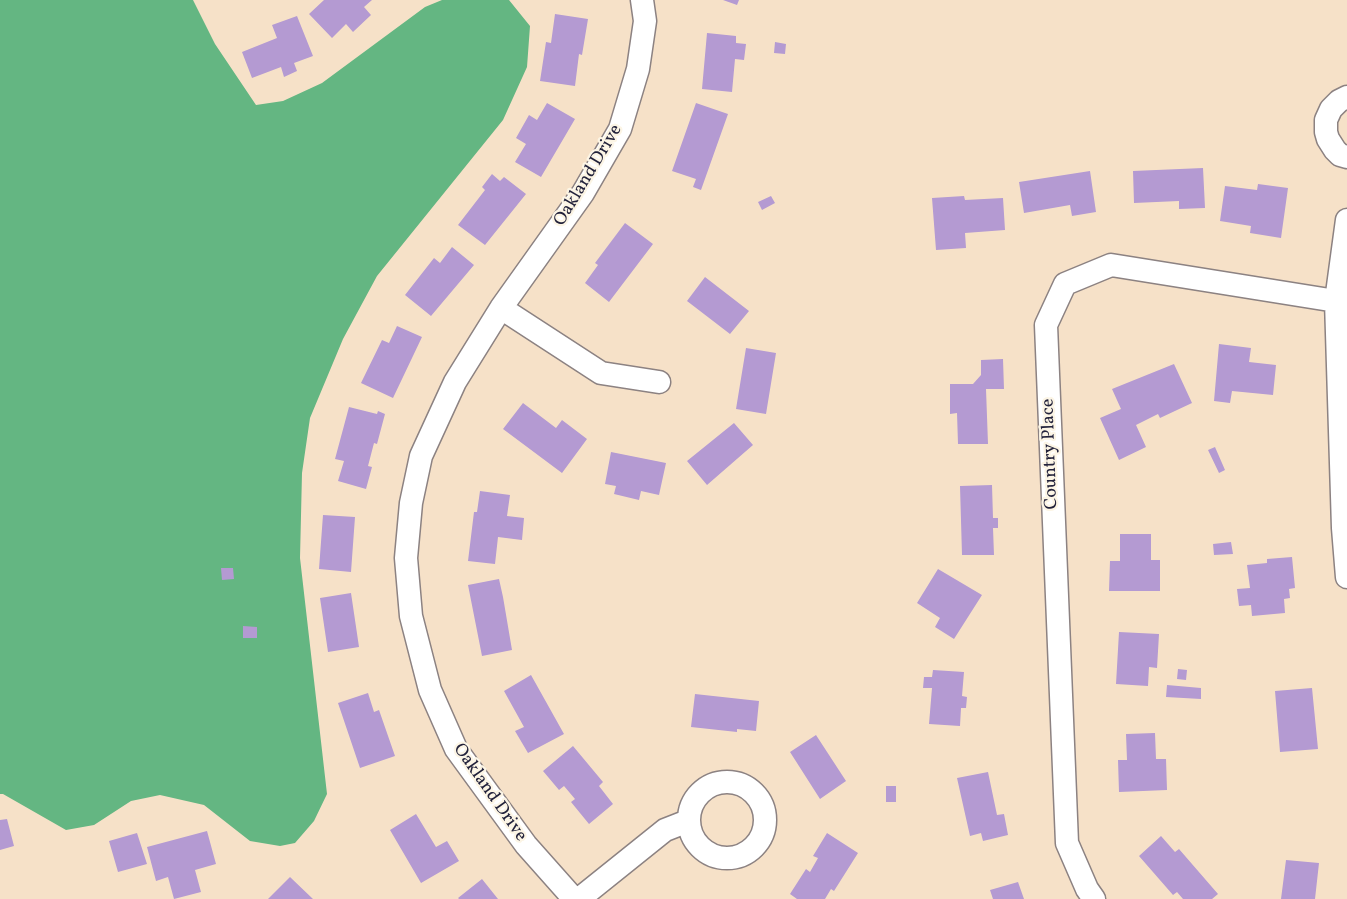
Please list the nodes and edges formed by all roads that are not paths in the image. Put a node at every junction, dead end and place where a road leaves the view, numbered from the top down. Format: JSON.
{"nodes":[{"id":1,"x":642,"y":0,"type":"edge"},
{"id":2,"x":1347,"y":97,"type":"edge"},
{"id":3,"x":1347,"y":157,"type":"edge"},
{"id":4,"x":1347,"y":220,"type":"edge"},
{"id":5,"x":1336,"y":301,"type":"junction"},
{"id":6,"x":501,"y":308,"type":"junction"},
{"id":7,"x":659,"y":382,"type":"dead end"},
{"id":8,"x":1347,"y":577,"type":"edge"},
{"id":9,"x":688,"y":821,"type":"dead end"},
{"id":10,"x":574,"y":899,"type":"edge"},
{"id":11,"x":579,"y":899,"type":"edge"},
{"id":12,"x":1094,"y":899,"type":"edge"}],
"edges":[{"from":1,"to":6,"type":"street","name":"Oakland Drive"},
{"from":2,"to":3,"type":"street"},
{"from":4,"to":5,"type":"street"},
{"from":5,"to":8,"type":"street"},
{"from":5,"to":12,"type":"street","name":"Country Place"},
{"from":6,"to":7,"type":"street"},
{"from":6,"to":10,"type":"street","name":"Oakland Drive"},
{"from":9,"to":11,"type":"street"}]}
